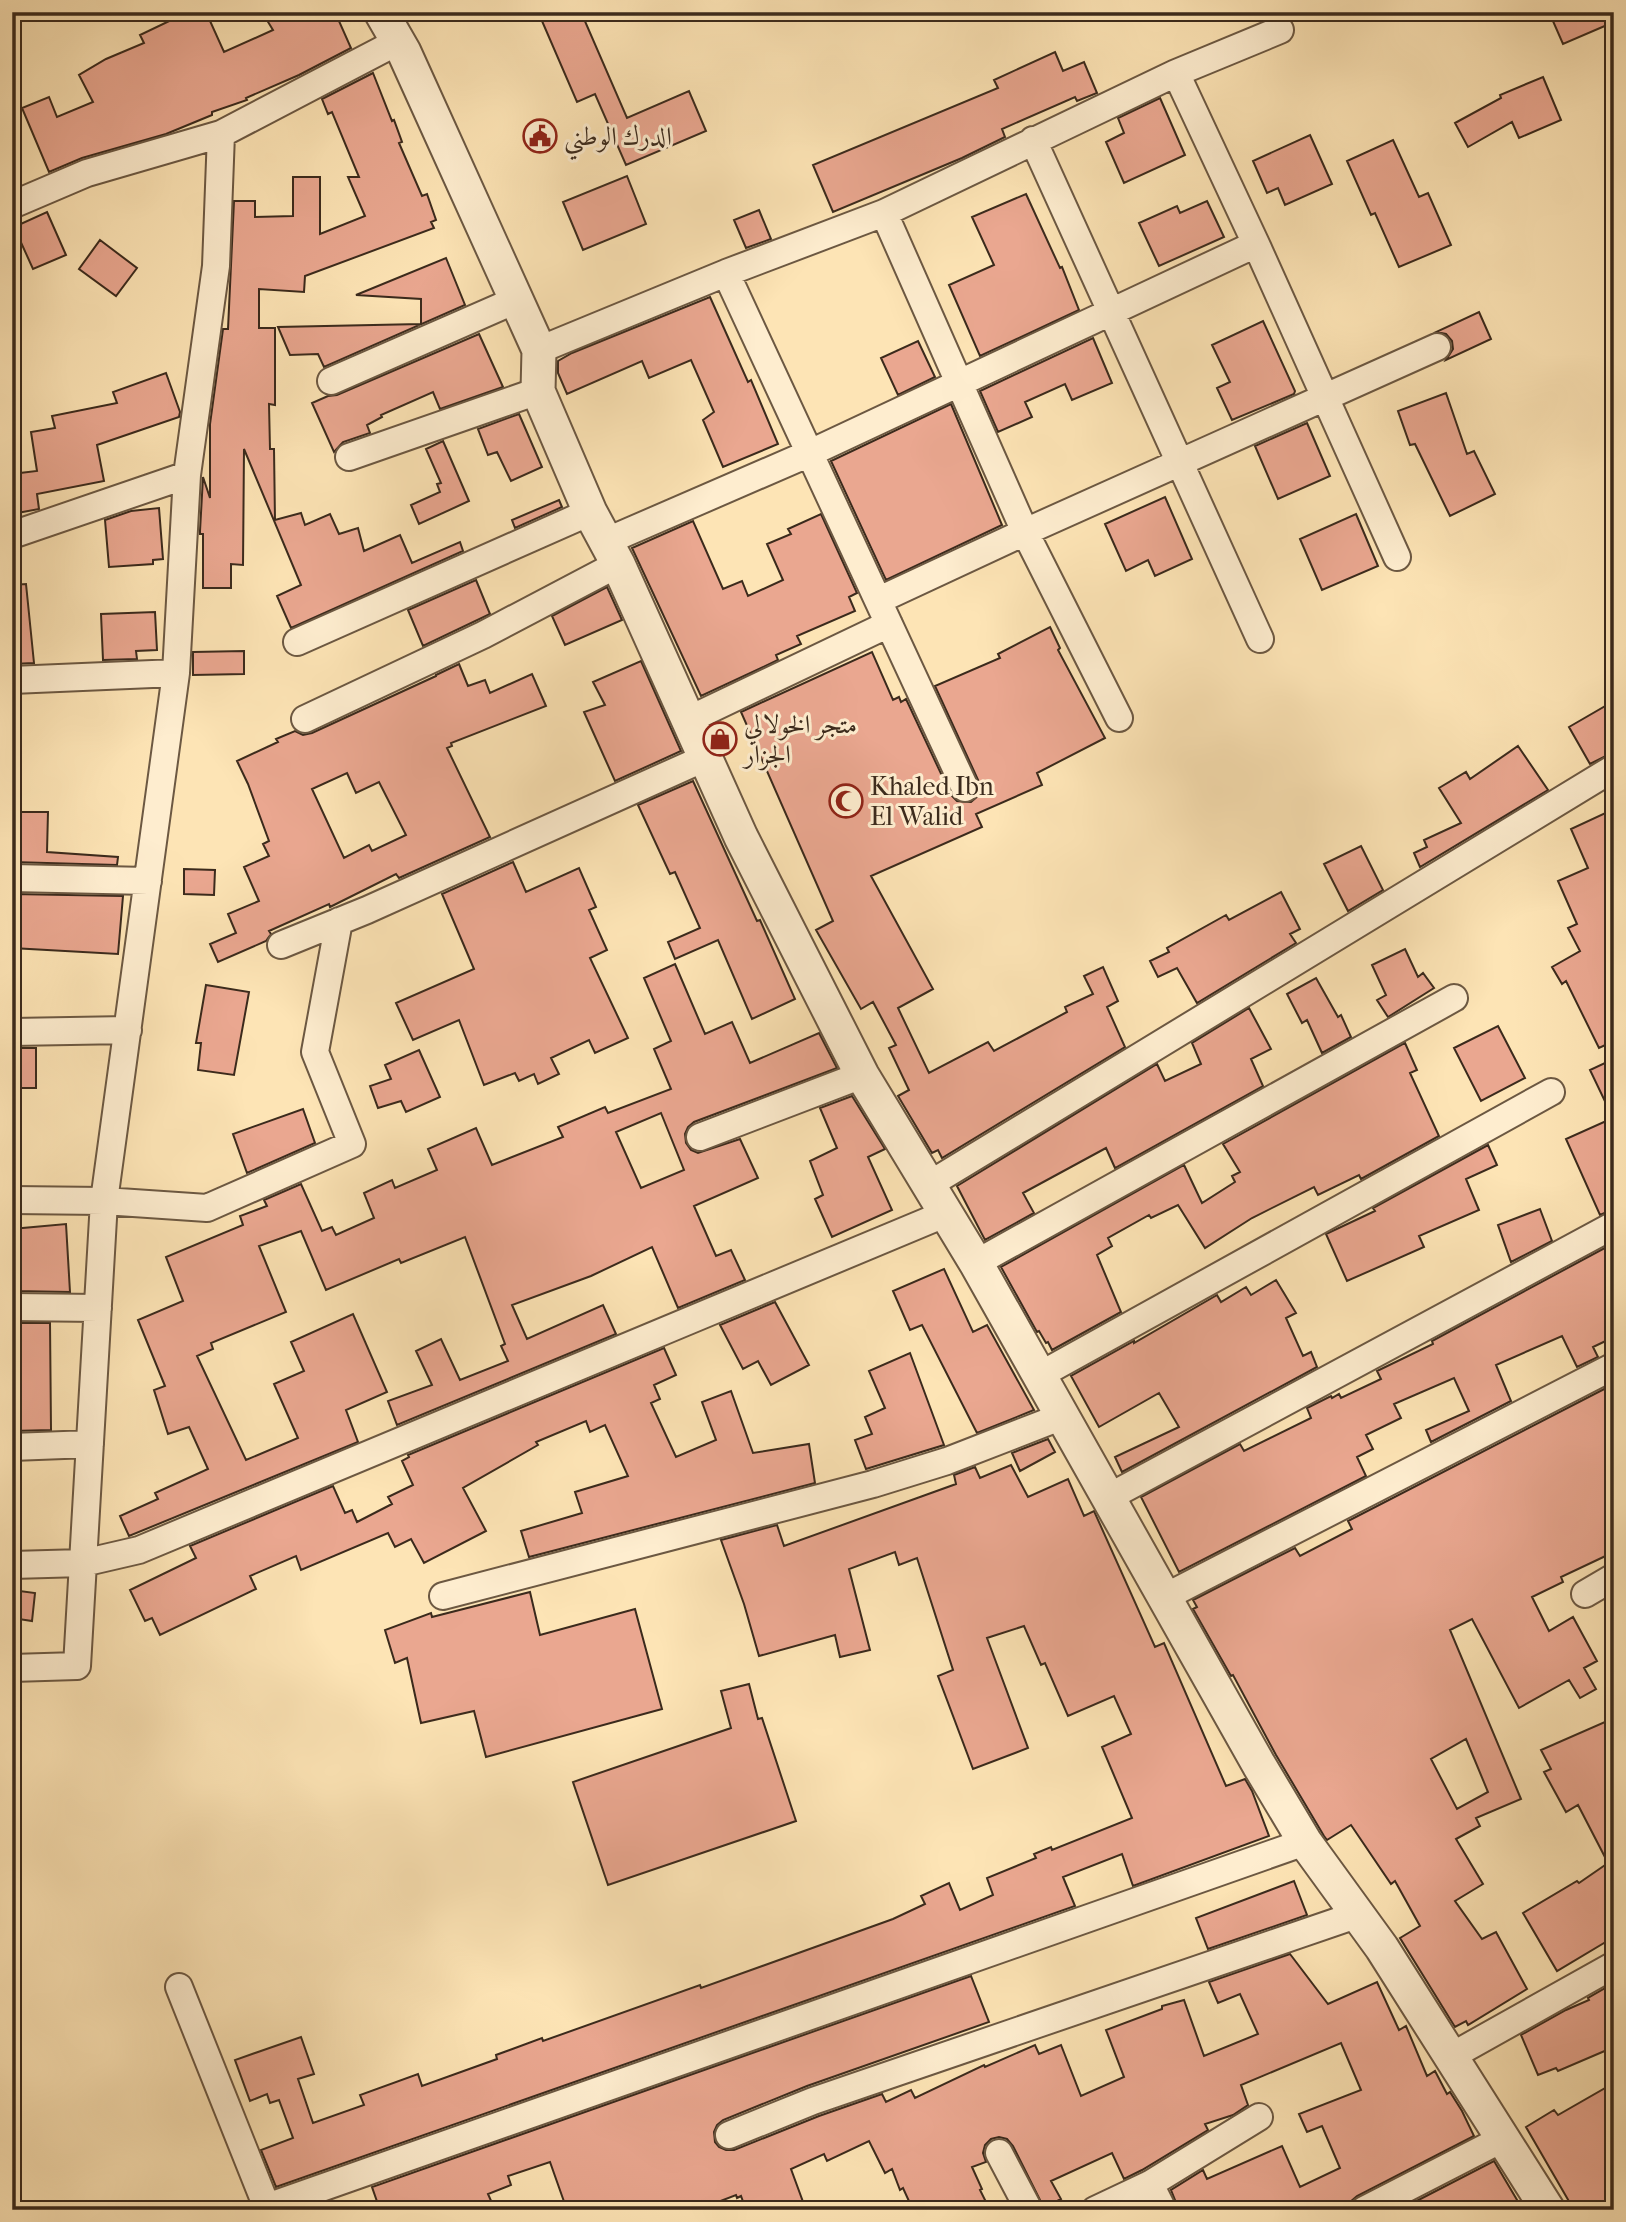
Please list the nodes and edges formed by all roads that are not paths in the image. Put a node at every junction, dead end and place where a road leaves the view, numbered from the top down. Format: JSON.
{"nodes":[{"id":1,"x":381,"y":12,"type":"edge"},
{"id":2,"x":1280,"y":30,"type":"dead end"},
{"id":3,"x":397,"y":42,"type":"junction"},
{"id":4,"x":1176,"y":73,"type":"junction"},
{"id":5,"x":222,"y":134,"type":"junction"},
{"id":6,"x":1033,"y":140,"type":"junction"},
{"id":7,"x":12,"y":205,"type":"edge"},
{"id":8,"x":884,"y":213,"type":"junction"},
{"id":9,"x":1256,"y":244,"type":"junction"},
{"id":10,"x":726,"y":273,"type":"junction"},
{"id":11,"x":516,"y":300,"type":"junction"},
{"id":12,"x":1112,"y":312,"type":"junction"},
{"id":13,"x":1437,"y":346,"type":"dead end"},
{"id":14,"x":540,"y":350,"type":"junction"},
{"id":15,"x":331,"y":381,"type":"dead end"},
{"id":16,"x":959,"y":383,"type":"junction"},
{"id":17,"x":538,"y":391,"type":"junction"},
{"id":18,"x":1325,"y":397,"type":"junction"},
{"id":19,"x":810,"y":453,"type":"junction"},
{"id":20,"x":349,"y":457,"type":"dead end"},
{"id":21,"x":1180,"y":462,"type":"junction"},
{"id":22,"x":187,"y":475,"type":"junction"},
{"id":23,"x":590,"y":512,"type":"junction"},
{"id":24,"x":1025,"y":532,"type":"junction"},
{"id":25,"x":12,"y":534,"type":"edge"},
{"id":26,"x":612,"y":552,"type":"junction"},
{"id":27,"x":1397,"y":557,"type":"dead end"},
{"id":28,"x":884,"y":612,"type":"junction"},
{"id":29,"x":1260,"y":639,"type":"dead end"},
{"id":30,"x":297,"y":642,"type":"dead end"},
{"id":31,"x":176,"y":673,"type":"junction"},
{"id":32,"x":12,"y":680,"type":"edge"},
{"id":33,"x":1119,"y":718,"type":"dead end"},
{"id":34,"x":304,"y":719,"type":"dead end"},
{"id":35,"x":690,"y":719,"type":"junction"},
{"id":36,"x":707,"y":757,"type":"junction"},
{"id":37,"x":1614,"y":768,"type":"edge"},
{"id":38,"x":965,"y":788,"type":"dead end"},
{"id":39,"x":12,"y":878,"type":"edge"},
{"id":40,"x":148,"y":881,"type":"junction"},
{"id":41,"x":339,"y":921,"type":"junction"},
{"id":42,"x":281,"y":945,"type":"dead end"},
{"id":43,"x":1454,"y":998,"type":"dead end"},
{"id":44,"x":128,"y":1030,"type":"junction"},
{"id":45,"x":12,"y":1032,"type":"edge"},
{"id":46,"x":862,"y":1075,"type":"junction"},
{"id":47,"x":1551,"y":1092,"type":"dead end"},
{"id":48,"x":700,"y":1136,"type":"dead end"},
{"id":49,"x":930,"y":1184,"type":"junction"},
{"id":50,"x":12,"y":1200,"type":"edge"},
{"id":51,"x":104,"y":1201,"type":"junction"},
{"id":52,"x":947,"y":1213,"type":"junction"},
{"id":53,"x":1614,"y":1225,"type":"edge"},
{"id":54,"x":976,"y":1263,"type":"junction"},
{"id":55,"x":12,"y":1307,"type":"edge"},
{"id":56,"x":98,"y":1308,"type":"junction"},
{"id":57,"x":1614,"y":1366,"type":"edge"},
{"id":58,"x":1040,"y":1375,"type":"junction"},
{"id":59,"x":1063,"y":1416,"type":"junction"},
{"id":60,"x":90,"y":1444,"type":"junction"},
{"id":61,"x":12,"y":1447,"type":"edge"},
{"id":62,"x":1109,"y":1497,"type":"junction"},
{"id":63,"x":83,"y":1563,"type":"junction"},
{"id":64,"x":12,"y":1565,"type":"edge"},
{"id":65,"x":1614,"y":1577,"type":"edge"},
{"id":66,"x":1585,"y":1594,"type":"dead end"},
{"id":67,"x":443,"y":1596,"type":"dead end"},
{"id":68,"x":1165,"y":1597,"type":"junction"},
{"id":69,"x":12,"y":1668,"type":"edge"},
{"id":70,"x":1305,"y":1842,"type":"junction"},
{"id":71,"x":1356,"y":1915,"type":"junction"},
{"id":72,"x":1614,"y":1965,"type":"edge"},
{"id":73,"x":179,"y":1987,"type":"dead end"},
{"id":74,"x":1450,"y":2057,"type":"junction"},
{"id":75,"x":1259,"y":2117,"type":"dead end"},
{"id":76,"x":729,"y":2135,"type":"dead end"},
{"id":77,"x":1503,"y":2139,"type":"junction"},
{"id":78,"x":999,"y":2153,"type":"dead end"},
{"id":79,"x":1150,"y":2183,"type":"junction"},
{"id":80,"x":267,"y":2208,"type":"edge"},
{"id":81,"x":1029,"y":2210,"type":"edge"},
{"id":82,"x":1095,"y":2210,"type":"edge"},
{"id":83,"x":1163,"y":2210,"type":"edge"},
{"id":84,"x":1364,"y":2210,"type":"edge"},
{"id":85,"x":1548,"y":2210,"type":"edge"}],
"edges":[{"from":1,"to":3,"type":"street"},
{"from":2,"to":4,"type":"street"},
{"from":3,"to":5,"type":"street"},
{"from":3,"to":11,"type":"street"},
{"from":4,"to":6,"type":"street"},
{"from":4,"to":9,"type":"street"},
{"from":5,"to":7,"type":"street"},
{"from":5,"to":22,"type":"street"},
{"from":6,"to":8,"type":"street"},
{"from":6,"to":12,"type":"street"},
{"from":8,"to":10,"type":"street"},
{"from":8,"to":16,"type":"street"},
{"from":9,"to":12,"type":"street"},
{"from":9,"to":18,"type":"street"},
{"from":10,"to":14,"type":"street"},
{"from":10,"to":19,"type":"street"},
{"from":11,"to":14,"type":"street"},
{"from":11,"to":15,"type":"street"},
{"from":12,"to":16,"type":"street"},
{"from":12,"to":21,"type":"street"},
{"from":13,"to":18,"type":"street"},
{"from":14,"to":17,"type":"street"},
{"from":16,"to":19,"type":"street"},
{"from":16,"to":24,"type":"street"},
{"from":17,"to":20,"type":"street"},
{"from":17,"to":23,"type":"street"},
{"from":18,"to":21,"type":"street"},
{"from":18,"to":27,"type":"street"},
{"from":19,"to":26,"type":"street"},
{"from":19,"to":28,"type":"street"},
{"from":21,"to":24,"type":"street"},
{"from":21,"to":29,"type":"street"},
{"from":22,"to":25,"type":"street"},
{"from":22,"to":31,"type":"street"},
{"from":23,"to":26,"type":"street"},
{"from":23,"to":30,"type":"street"},
{"from":24,"to":28,"type":"street"},
{"from":24,"to":33,"type":"street"},
{"from":26,"to":34,"type":"street"},
{"from":26,"to":35,"type":"street"},
{"from":28,"to":35,"type":"street"},
{"from":28,"to":38,"type":"street"},
{"from":31,"to":32,"type":"street"},
{"from":31,"to":40,"type":"street"},
{"from":35,"to":36,"type":"street"},
{"from":36,"to":41,"type":"street"},
{"from":36,"to":46,"type":"street"},
{"from":37,"to":49,"type":"street"},
{"from":39,"to":40,"type":"street"},
{"from":40,"to":44,"type":"street"},
{"from":41,"to":42,"type":"street"},
{"from":41,"to":51,"type":"street"},
{"from":43,"to":54,"type":"street"},
{"from":44,"to":45,"type":"street"},
{"from":44,"to":51,"type":"street"},
{"from":46,"to":48,"type":"street"},
{"from":46,"to":49,"type":"street"},
{"from":47,"to":58,"type":"street"},
{"from":49,"to":52,"type":"street"},
{"from":50,"to":51,"type":"street"},
{"from":51,"to":56,"type":"street"},
{"from":52,"to":54,"type":"street"},
{"from":52,"to":63,"type":"street"},
{"from":53,"to":62,"type":"street"},
{"from":54,"to":58,"type":"street"},
{"from":55,"to":56,"type":"street"},
{"from":56,"to":60,"type":"street"},
{"from":57,"to":68,"type":"street"},
{"from":58,"to":59,"type":"street"},
{"from":59,"to":62,"type":"street"},
{"from":59,"to":67,"type":"street"},
{"from":60,"to":61,"type":"street"},
{"from":60,"to":63,"type":"street"},
{"from":62,"to":68,"type":"street"},
{"from":63,"to":64,"type":"street"},
{"from":63,"to":69,"type":"street"},
{"from":65,"to":66,"type":"street"},
{"from":68,"to":70,"type":"street"},
{"from":70,"to":71,"type":"street"},
{"from":70,"to":80,"type":"street"},
{"from":71,"to":74,"type":"street"},
{"from":71,"to":76,"type":"street"},
{"from":72,"to":74,"type":"street"},
{"from":73,"to":80,"type":"street"},
{"from":74,"to":77,"type":"street"},
{"from":75,"to":79,"type":"street"},
{"from":77,"to":84,"type":"street"},
{"from":77,"to":85,"type":"street"},
{"from":78,"to":81,"type":"street"},
{"from":79,"to":82,"type":"street"},
{"from":79,"to":83,"type":"street"}]}
